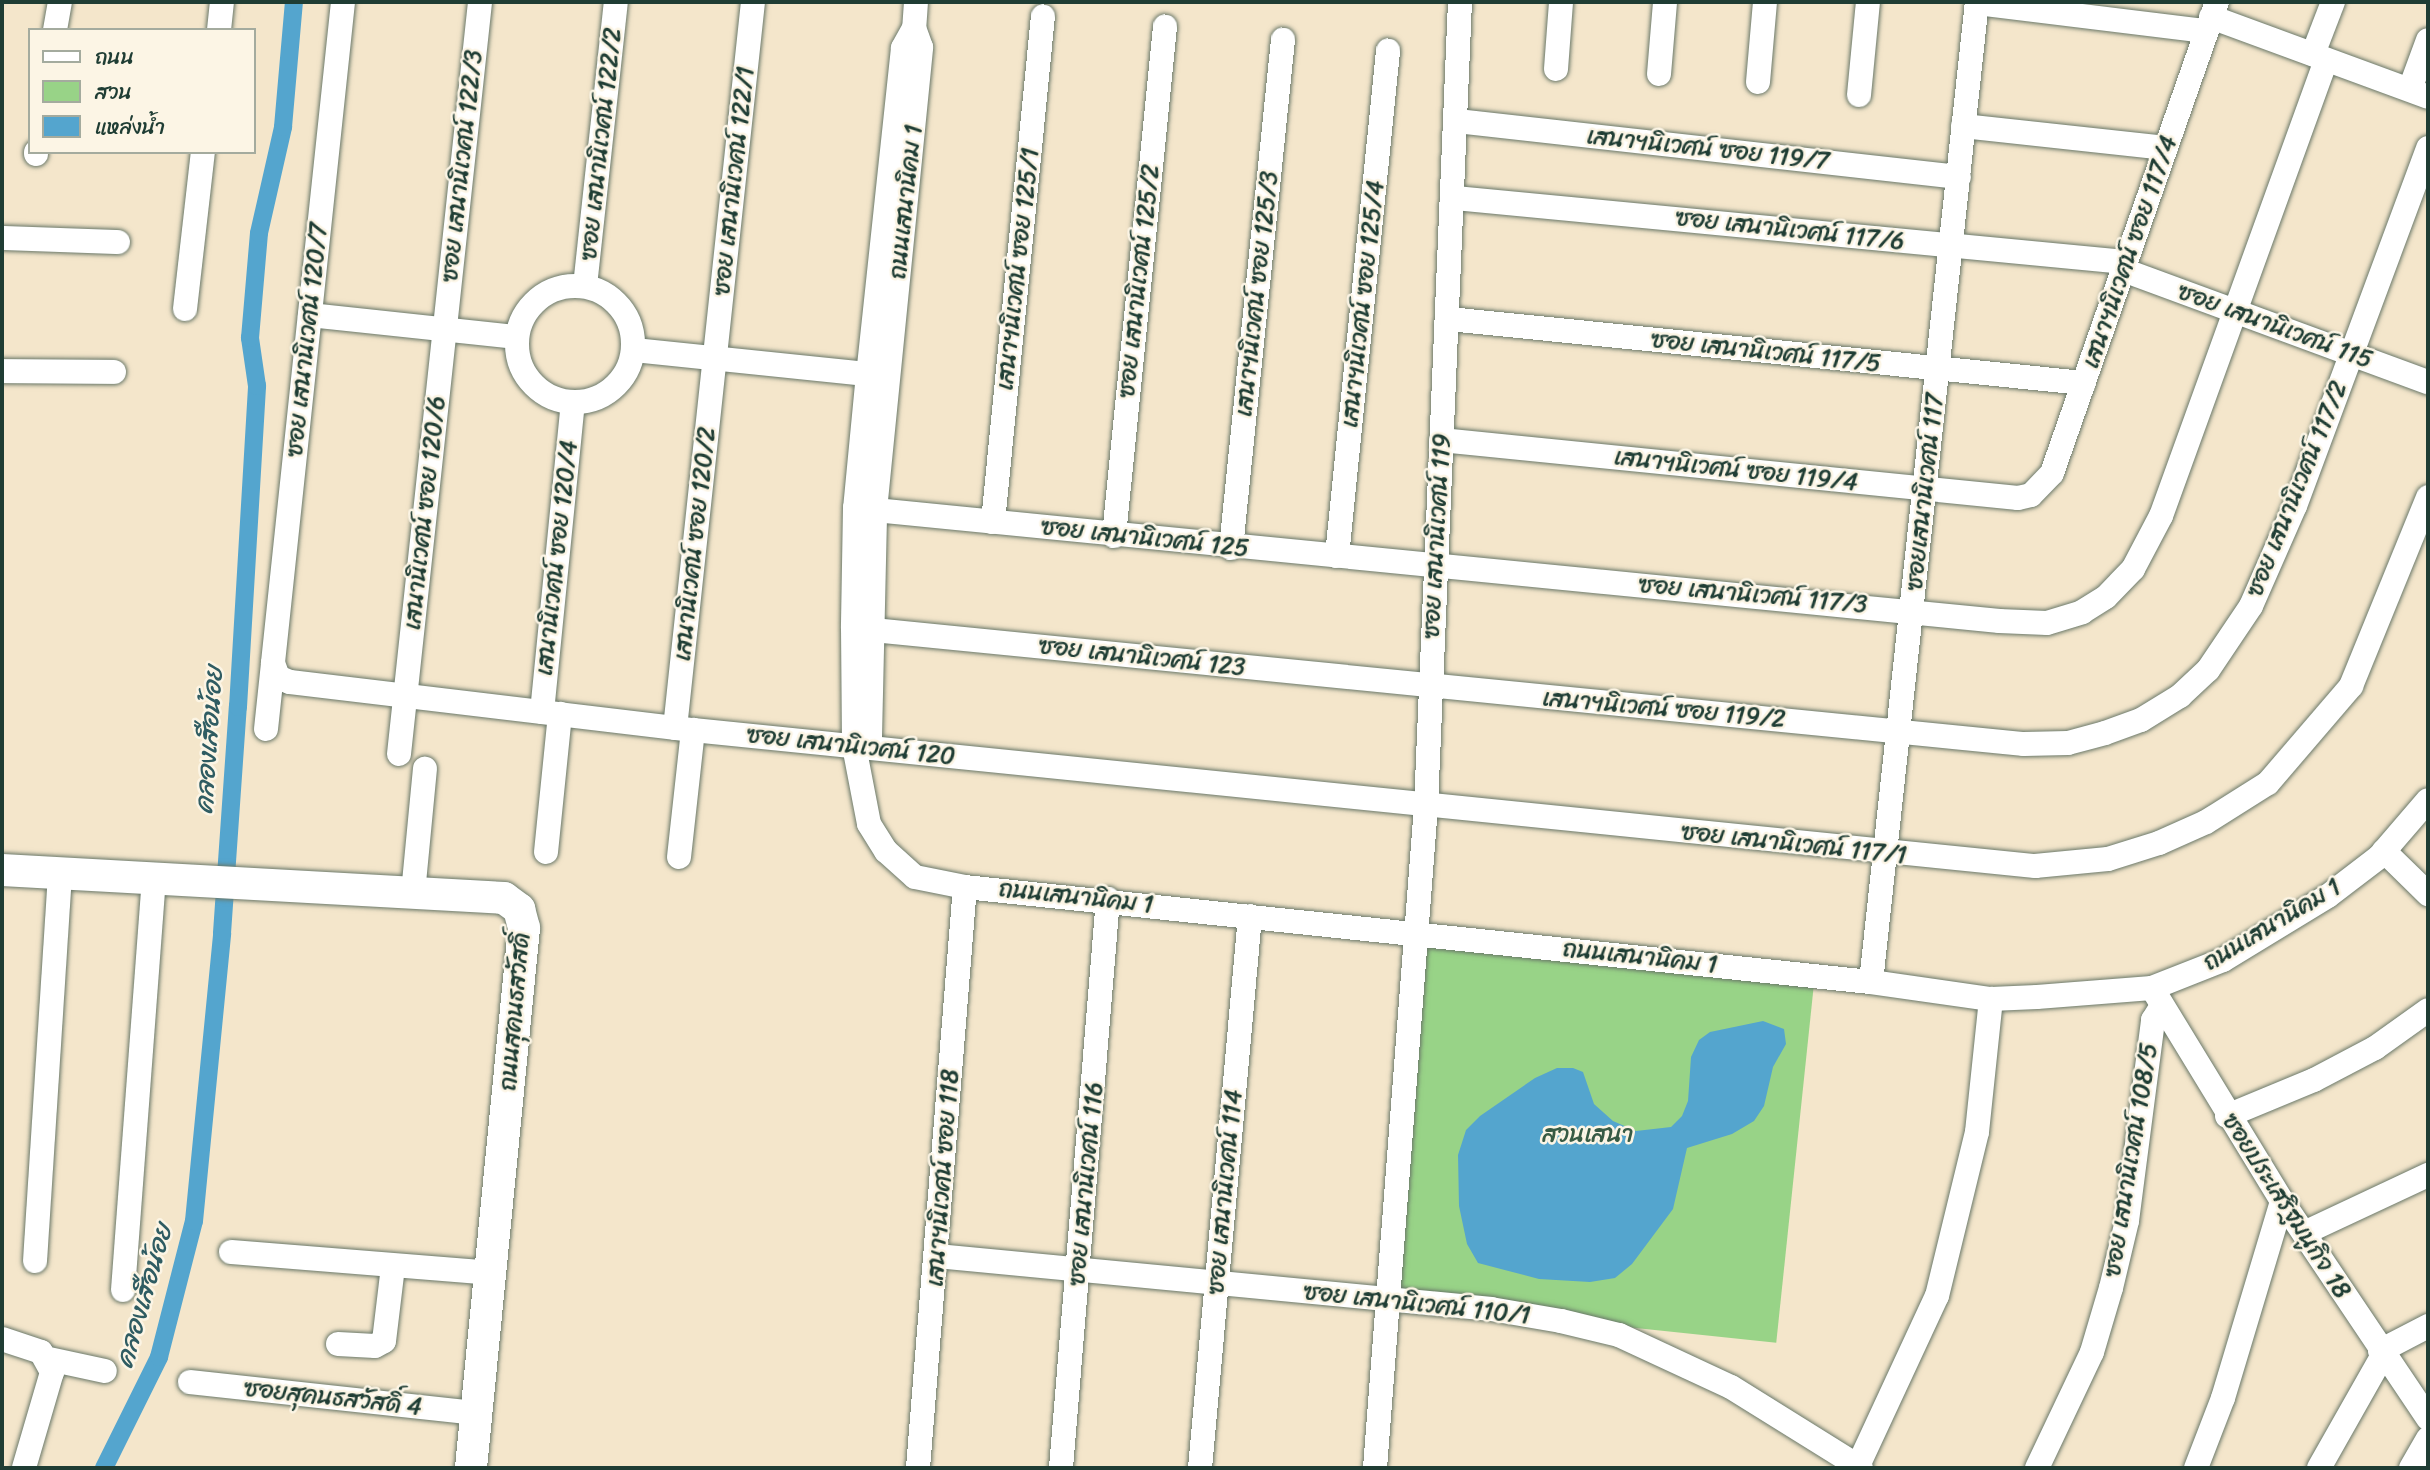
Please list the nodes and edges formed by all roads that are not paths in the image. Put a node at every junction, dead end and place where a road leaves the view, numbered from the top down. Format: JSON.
{"nodes":[{"id":1,"x":60,"y":2,"type":"edge"},
{"id":2,"x":222,"y":2,"type":"edge"},
{"id":3,"x":342,"y":2,"type":"edge"},
{"id":4,"x":480,"y":2,"type":"edge"},
{"id":5,"x":616,"y":2,"type":"edge"},
{"id":6,"x":753,"y":2,"type":"edge"},
{"id":7,"x":916,"y":2,"type":"edge"},
{"id":8,"x":1460,"y":2,"type":"edge"},
{"id":9,"x":1562,"y":2,"type":"edge"},
{"id":10,"x":1665,"y":2,"type":"edge"},
{"id":11,"x":1765,"y":2,"type":"edge"},
{"id":12,"x":1868,"y":2,"type":"edge"},
{"id":13,"x":1977,"y":2,"type":"edge"},
{"id":14,"x":2333,"y":2,"type":"edge"},
{"id":15,"x":1043,"y":16,"type":"dead end"},
{"id":16,"x":2212,"y":16,"type":"edge"},
{"id":17,"x":1165,"y":27,"type":"dead end"},
{"id":18,"x":55,"y":28,"type":"edge"},
{"id":19,"x":219,"y":28,"type":"edge"},
{"id":20,"x":1283,"y":40,"type":"dead end"},
{"id":21,"x":2428,"y":40,"type":"edge"},
{"id":22,"x":1388,"y":51,"type":"dead end"},
{"id":23,"x":2320,"y":57,"type":"junction"},
{"id":24,"x":1556,"y":69,"type":"dead end"},
{"id":25,"x":1659,"y":74,"type":"dead end"},
{"id":26,"x":1758,"y":82,"type":"dead end"},
{"id":27,"x":2419,"y":93,"type":"edge"},
{"id":28,"x":1859,"y":95,"type":"dead end"},
{"id":29,"x":1457,"y":121,"type":"junction"},
{"id":30,"x":1963,"y":126,"type":"junction"},
{"id":31,"x":2166,"y":148,"type":"junction"},
{"id":32,"x":2428,"y":148,"type":"edge"},
{"id":33,"x":203,"y":154,"type":"edge"},
{"id":34,"x":1959,"y":177,"type":"junction"},
{"id":35,"x":1455,"y":198,"type":"junction"},
{"id":36,"x":2,"y":238,"type":"edge"},
{"id":37,"x":118,"y":242,"type":"dead end"},
{"id":38,"x":1954,"y":247,"type":"junction"},
{"id":39,"x":2124,"y":266,"type":"junction"},
{"id":40,"x":585,"y":286,"type":"junction"},
{"id":41,"x":185,"y":309,"type":"dead end"},
{"id":42,"x":2235,"y":311,"type":"junction"},
{"id":43,"x":310,"y":315,"type":"junction"},
{"id":44,"x":1449,"y":320,"type":"junction"},
{"id":45,"x":445,"y":330,"type":"junction"},
{"id":46,"x":517,"y":337,"type":"junction"},
{"id":47,"x":634,"y":350,"type":"junction"},
{"id":48,"x":2351,"y":354,"type":"junction"},
{"id":49,"x":716,"y":360,"type":"junction"},
{"id":50,"x":1937,"y":369,"type":"junction"},
{"id":51,"x":2,"y":371,"type":"edge"},
{"id":52,"x":114,"y":372,"type":"dead end"},
{"id":53,"x":878,"y":375,"type":"junction"},
{"id":54,"x":2428,"y":382,"type":"edge"},
{"id":55,"x":2084,"y":383,"type":"junction"},
{"id":56,"x":573,"y":404,"type":"junction"},
{"id":57,"x":1441,"y":440,"type":"junction"},
{"id":58,"x":1924,"y":489,"type":"junction"},
{"id":59,"x":2031,"y":495,"type":"joint"},
{"id":60,"x":2428,"y":498,"type":"edge"},
{"id":61,"x":865,"y":509,"type":"junction"},
{"id":62,"x":993,"y":522,"type":"junction"},
{"id":63,"x":1114,"y":536,"type":"junction"},
{"id":64,"x":1231,"y":548,"type":"junction"},
{"id":65,"x":1337,"y":556,"type":"junction"},
{"id":66,"x":1435,"y":565,"type":"junction"},
{"id":67,"x":1913,"y":610,"type":"junction"},
{"id":68,"x":862,"y":629,"type":"junction"},
{"id":69,"x":275,"y":670,"type":"junction"},
{"id":70,"x":1430,"y":686,"type":"junction"},
{"id":71,"x":406,"y":696,"type":"junction"},
{"id":72,"x":551,"y":713,"type":"junction"},
{"id":73,"x":267,"y":729,"type":"dead end"},
{"id":74,"x":684,"y":729,"type":"junction"},
{"id":75,"x":1898,"y":731,"type":"junction"},
{"id":76,"x":862,"y":747,"type":"junction"},
{"id":77,"x":399,"y":754,"type":"dead end"},
{"id":78,"x":425,"y":769,"type":"dead end"},
{"id":79,"x":2428,"y":800,"type":"edge"},
{"id":80,"x":1426,"y":806,"type":"junction"},
{"id":81,"x":2384,"y":851,"type":"junction"},
{"id":82,"x":546,"y":852,"type":"dead end"},
{"id":83,"x":1884,"y":853,"type":"junction"},
{"id":84,"x":679,"y":857,"type":"dead end"},
{"id":85,"x":2,"y":870,"type":"edge"},
{"id":86,"x":60,"y":873,"type":"junction"},
{"id":87,"x":154,"y":878,"type":"junction"},
{"id":88,"x":965,"y":887,"type":"junction"},
{"id":89,"x":413,"y":892,"type":"junction"},
{"id":90,"x":2428,"y":894,"type":"edge"},
{"id":91,"x":1108,"y":899,"type":"junction"},
{"id":92,"x":1250,"y":916,"type":"junction"},
{"id":93,"x":1418,"y":934,"type":"junction"},
{"id":94,"x":1871,"y":982,"type":"junction"},
{"id":95,"x":2157,"y":998,"type":"junction"},
{"id":96,"x":1991,"y":999,"type":"junction"},
{"id":97,"x":2428,"y":1010,"type":"edge"},
{"id":98,"x":2227,"y":1116,"type":"junction"},
{"id":99,"x":2428,"y":1175,"type":"edge"},
{"id":100,"x":2281,"y":1201,"type":"junction"},
{"id":101,"x":2304,"y":1233,"type":"junction"},
{"id":102,"x":231,"y":1252,"type":"dead end"},
{"id":103,"x":937,"y":1256,"type":"junction"},
{"id":104,"x":35,"y":1261,"type":"dead end"},
{"id":105,"x":393,"y":1267,"type":"junction"},
{"id":106,"x":1079,"y":1269,"type":"junction"},
{"id":107,"x":490,"y":1273,"type":"junction"},
{"id":108,"x":1217,"y":1283,"type":"junction"},
{"id":109,"x":123,"y":1290,"type":"dead end"},
{"id":110,"x":1390,"y":1302,"type":"junction"},
{"id":111,"x":2428,"y":1326,"type":"edge"},
{"id":112,"x":2,"y":1339,"type":"edge"},
{"id":113,"x":338,"y":1344,"type":"dead end"},
{"id":114,"x":2382,"y":1353,"type":"junction"},
{"id":115,"x":49,"y":1359,"type":"junction"},
{"id":116,"x":105,"y":1371,"type":"dead end"},
{"id":117,"x":190,"y":1382,"type":"dead end"},
{"id":118,"x":477,"y":1413,"type":"junction"},
{"id":119,"x":2428,"y":1418,"type":"edge"},
{"id":120,"x":2428,"y":1439,"type":"edge"},
{"id":121,"x":24,"y":1468,"type":"edge"},
{"id":122,"x":471,"y":1468,"type":"edge"},
{"id":123,"x":918,"y":1468,"type":"edge"},
{"id":124,"x":1061,"y":1468,"type":"edge"},
{"id":125,"x":1200,"y":1468,"type":"edge"},
{"id":126,"x":1375,"y":1468,"type":"edge"},
{"id":127,"x":1858,"y":1468,"type":"edge"},
{"id":128,"x":2037,"y":1468,"type":"edge"},
{"id":129,"x":2196,"y":1468,"type":"edge"},
{"id":130,"x":2319,"y":1468,"type":"edge"},
{"id":131,"x":2411,"y":1468,"type":"edge"}],
"edges":[{"from":1,"to":18,"type":"street"},
{"from":2,"to":19,"type":"street"},
{"from":3,"to":43,"type":"street","name":"ซอย เสนานิเวศน์ 120/7"},
{"from":4,"to":45,"type":"street","name":"ซอย เสนานิเวศน์ 122/3"},
{"from":5,"to":40,"type":"street","name":"ซอย เสนานิเวศน์ 122/2"},
{"from":6,"to":49,"type":"street","name":"ซอย เสนานิเวศน์ 122/1"},
{"from":7,"to":53,"type":"street","name":"ถนนเสนานิคม 1"},
{"from":8,"to":29,"type":"street","name":"ซอย เสนานิเวศน์ 119"},
{"from":9,"to":24,"type":"street"},
{"from":10,"to":25,"type":"street"},
{"from":11,"to":26,"type":"street"},
{"from":12,"to":28,"type":"street"},
{"from":13,"to":16,"type":"street"},
{"from":13,"to":30,"type":"street","name":"ซอยเสนานิเวศน์ 117"},
{"from":14,"to":23,"type":"street","name":"ซอย เสนานิเวศน์ 117/3"},
{"from":15,"to":62,"type":"street","name":"เสนาฯนิเวศน์ ซอย 125/1"},
{"from":16,"to":23,"type":"street"},
{"from":16,"to":31,"type":"street","name":"เสนาฯนิเวศน์ ซอย 117/4"},
{"from":17,"to":63,"type":"street","name":"ซอย เสนานิเวศน์ 125/2"},
{"from":20,"to":64,"type":"street","name":"เสนาฯนิเวศน์ ซอย 125/3"},
{"from":21,"to":27,"type":"street"},
{"from":22,"to":65,"type":"street","name":"เสนาฯนิเวศน์ ซอย 125/4"},
{"from":23,"to":27,"type":"street"},
{"from":23,"to":42,"type":"street","name":"ซอย เสนานิเวศน์ 117/3"},
{"from":29,"to":34,"type":"street","name":"เสนาฯนิเวศน์ ซอย 119/7"},
{"from":29,"to":35,"type":"street","name":"ซอย เสนานิเวศน์ 119"},
{"from":30,"to":31,"type":"street"},
{"from":30,"to":34,"type":"street","name":"ซอยเสนานิเวศน์ 117"},
{"from":31,"to":39,"type":"street","name":"เสนาฯนิเวศน์ ซอย 117/4"},
{"from":32,"to":48,"type":"street","name":"ซอย เสนานิเวศน์ 117/2"},
{"from":33,"to":41,"type":"street"},
{"from":34,"to":38,"type":"street","name":"ซอยเสนานิเวศน์ 117"},
{"from":35,"to":38,"type":"street","name":"ซอย เสนานิเวศน์ 117/6"},
{"from":35,"to":44,"type":"street","name":"ซอย เสนานิเวศน์ 119"},
{"from":36,"to":37,"type":"street"},
{"from":38,"to":39,"type":"street","name":"ซอย เสนานิเวศน์ 117/6"},
{"from":38,"to":50,"type":"street","name":"ซอยเสนานิเวศน์ 117"},
{"from":39,"to":42,"type":"street","name":"ซอย เสนานิเวศน์ 115"},
{"from":39,"to":55,"type":"street","name":"เสนาฯนิเวศน์ ซอย 117/4"},
{"from":40,"to":46,"type":"street"},
{"from":40,"to":47,"type":"street"},
{"from":42,"to":48,"type":"street","name":"ซอย เสนานิเวศน์ 115"},
{"from":42,"to":67,"type":"street","name":"ซอย เสนานิเวศน์ 117/3"},
{"from":43,"to":45,"type":"street"},
{"from":43,"to":69,"type":"street","name":"ซอย เสนานิเวศน์ 120/7"},
{"from":44,"to":50,"type":"street","name":"ซอย เสนานิเวศน์ 117/5"},
{"from":44,"to":57,"type":"street","name":"ซอย เสนานิเวศน์ 119"},
{"from":45,"to":46,"type":"street"},
{"from":45,"to":71,"type":"street","name":"เสนานิเวศน์ ซอย 120/6"},
{"from":46,"to":56,"type":"street"},
{"from":47,"to":49,"type":"street"},
{"from":47,"to":56,"type":"street"},
{"from":48,"to":54,"type":"street","name":"ซอย เสนานิเวศน์ 115"},
{"from":48,"to":75,"type":"street","name":"ซอย เสนานิเวศน์ 117/2"},
{"from":49,"to":53,"type":"street"},
{"from":49,"to":74,"type":"street","name":"เสนานิเวศน์ ซอย 120/2"},
{"from":50,"to":55,"type":"street","name":"ซอย เสนานิเวศน์ 117/5"},
{"from":50,"to":58,"type":"street","name":"ซอยเสนานิเวศน์ 117"},
{"from":51,"to":52,"type":"street"},
{"from":53,"to":61,"type":"street","name":"ถนนเสนานิคม 1"},
{"from":55,"to":59,"type":"street","name":"เสนาฯนิเวศน์ ซอย 117/4"},
{"from":56,"to":72,"type":"street","name":"เสนานิเวศน์ ซอย 120/4"},
{"from":57,"to":58,"type":"street","name":"เสนาฯนิเวศน์ ซอย 119/4"},
{"from":57,"to":66,"type":"street","name":"ซอย เสนานิเวศน์ 119"},
{"from":58,"to":59,"type":"street","name":"เสนาฯนิเวศน์ ซอย 119/4"},
{"from":58,"to":67,"type":"street","name":"ซอยเสนานิเวศน์ 117"},
{"from":60,"to":83,"type":"street","name":"ซอย เสนานิเวศน์ 117/1"},
{"from":61,"to":62,"type":"street","name":"ซอย เสนานิเวศน์ 125"},
{"from":61,"to":68,"type":"street","name":"ถนนเสนานิคม 1"},
{"from":62,"to":63,"type":"street","name":"ซอย เสนานิเวศน์ 125"},
{"from":63,"to":64,"type":"street","name":"ซอย เสนานิเวศน์ 125"},
{"from":64,"to":65,"type":"street","name":"ซอย เสนานิเวศน์ 125"},
{"from":65,"to":66,"type":"street","name":"ซอย เสนานิเวศน์ 125"},
{"from":66,"to":67,"type":"street","name":"ซอย เสนานิเวศน์ 117/3"},
{"from":66,"to":70,"type":"street","name":"ซอย เสนานิเวศน์ 119"},
{"from":67,"to":75,"type":"street","name":"ซอยเสนานิเวศน์ 117"},
{"from":68,"to":70,"type":"street","name":"ซอย เสนานิเวศน์ 123"},
{"from":68,"to":76,"type":"street","name":"ถนนเสนานิคม 1"},
{"from":69,"to":71,"type":"street","name":"ซอย เสนานิเวศน์ 120"},
{"from":69,"to":73,"type":"street","name":"ซอย เสนานิเวศน์ 120/7"},
{"from":70,"to":75,"type":"street","name":"เสนาฯนิเวศน์ ซอย 119/2"},
{"from":70,"to":80,"type":"street","name":"ซอย เสนานิเวศน์ 119"},
{"from":71,"to":72,"type":"street","name":"ซอย เสนานิเวศน์ 120"},
{"from":71,"to":77,"type":"street","name":"เสนานิเวศน์ ซอย 120/6"},
{"from":72,"to":74,"type":"street","name":"ซอย เสนานิเวศน์ 120"},
{"from":72,"to":82,"type":"street","name":"เสนานิเวศน์ ซอย 120/4"},
{"from":74,"to":76,"type":"street","name":"ซอย เสนานิเวศน์ 120"},
{"from":74,"to":84,"type":"street","name":"เสนานิเวศน์ ซอย 120/2"},
{"from":75,"to":83,"type":"street","name":"ซอยเสนานิเวศน์ 117"},
{"from":76,"to":80,"type":"street","name":"ซอย เสนานิเวศน์ 120"},
{"from":76,"to":88,"type":"street","name":"ถนนเสนานิคม 1"},
{"from":78,"to":89,"type":"street"},
{"from":79,"to":81,"type":"street","name":"ถนนเสนานิคม 1"},
{"from":80,"to":83,"type":"street","name":"ซอย เสนานิเวศน์ 117/1"},
{"from":80,"to":93,"type":"street","name":"ซอย เสนานิเวศน์ 119"},
{"from":81,"to":90,"type":"street"},
{"from":81,"to":95,"type":"street","name":"ถนนเสนานิคม 1"},
{"from":83,"to":94,"type":"street","name":"ซอยเสนานิเวศน์ 117"},
{"from":85,"to":86,"type":"main road","name":"ถนนสุคนธสวัสดิ์"},
{"from":86,"to":87,"type":"main road","name":"ถนนสุคนธสวัสดิ์"},
{"from":86,"to":104,"type":"street"},
{"from":87,"to":89,"type":"main road","name":"ถนนสุคนธสวัสดิ์"},
{"from":87,"to":109,"type":"street"},
{"from":88,"to":91,"type":"street","name":"ถนนเสนานิคม 1"},
{"from":88,"to":103,"type":"street","name":"เสนาฯนิเวศน์ ซอย 118"},
{"from":89,"to":107,"type":"main road","name":"ถนนสุคนธสวัสดิ์"},
{"from":91,"to":92,"type":"street","name":"ถนนเสนานิคม 1"},
{"from":91,"to":106,"type":"street","name":"ซอย เสนานิเวศน์ 116"},
{"from":92,"to":93,"type":"street","name":"ถนนเสนานิคม 1"},
{"from":92,"to":108,"type":"street","name":"ซอย เสนานิเวศน์ 114"},
{"from":93,"to":94,"type":"street","name":"ถนนเสนานิคม 1"},
{"from":93,"to":110,"type":"street","name":"ซอย เสนานิเวศน์ 119"},
{"from":94,"to":96,"type":"street","name":"ถนนเสนานิคม 1"},
{"from":95,"to":96,"type":"street","name":"ถนนเสนานิคม 1"},
{"from":95,"to":98,"type":"street","name":"ซอยประเสริฐมนูกิจ 18"},
{"from":95,"to":128,"type":"street","name":"ซอย เสนานิเวศน์ 108/5"},
{"from":96,"to":127,"type":"street"},
{"from":97,"to":98,"type":"street"},
{"from":98,"to":100,"type":"street","name":"ซอยประเสริฐมนูกิจ 18"},
{"from":99,"to":101,"type":"street"},
{"from":100,"to":101,"type":"street","name":"ซอยประเสริฐมนูกิจ 18"},
{"from":100,"to":129,"type":"street"},
{"from":101,"to":114,"type":"street","name":"ซอยประเสริฐมนูกิจ 18"},
{"from":102,"to":105,"type":"street"},
{"from":103,"to":106,"type":"street","name":"ซอย เสนานิเวศน์ 110/1"},
{"from":103,"to":123,"type":"street","name":"เสนาฯนิเวศน์ ซอย 118"},
{"from":105,"to":107,"type":"street"},
{"from":105,"to":113,"type":"street"},
{"from":106,"to":108,"type":"street","name":"ซอย เสนานิเวศน์ 110/1"},
{"from":106,"to":124,"type":"street","name":"ซอย เสนานิเวศน์ 116"},
{"from":107,"to":118,"type":"main road","name":"ถนนสุคนธสวัสดิ์"},
{"from":108,"to":110,"type":"street","name":"ซอย เสนานิเวศน์ 110/1"},
{"from":108,"to":125,"type":"street","name":"ซอย เสนานิเวศน์ 114"},
{"from":110,"to":126,"type":"street","name":"ซอย เสนานิเวศน์ 119"},
{"from":110,"to":127,"type":"street","name":"ซอย เสนานิเวศน์ 110/1"},
{"from":111,"to":114,"type":"street"},
{"from":112,"to":115,"type":"street"},
{"from":114,"to":119,"type":"street","name":"ซอยประเสริฐมนูกิจ 18"},
{"from":114,"to":130,"type":"street"},
{"from":115,"to":116,"type":"street"},
{"from":115,"to":121,"type":"street"},
{"from":117,"to":118,"type":"street","name":"ซอยสุคนธสวัสดิ์ 4"},
{"from":118,"to":122,"type":"main road","name":"ถนนสุคนธสวัสดิ์"},
{"from":120,"to":131,"type":"street"}]}
